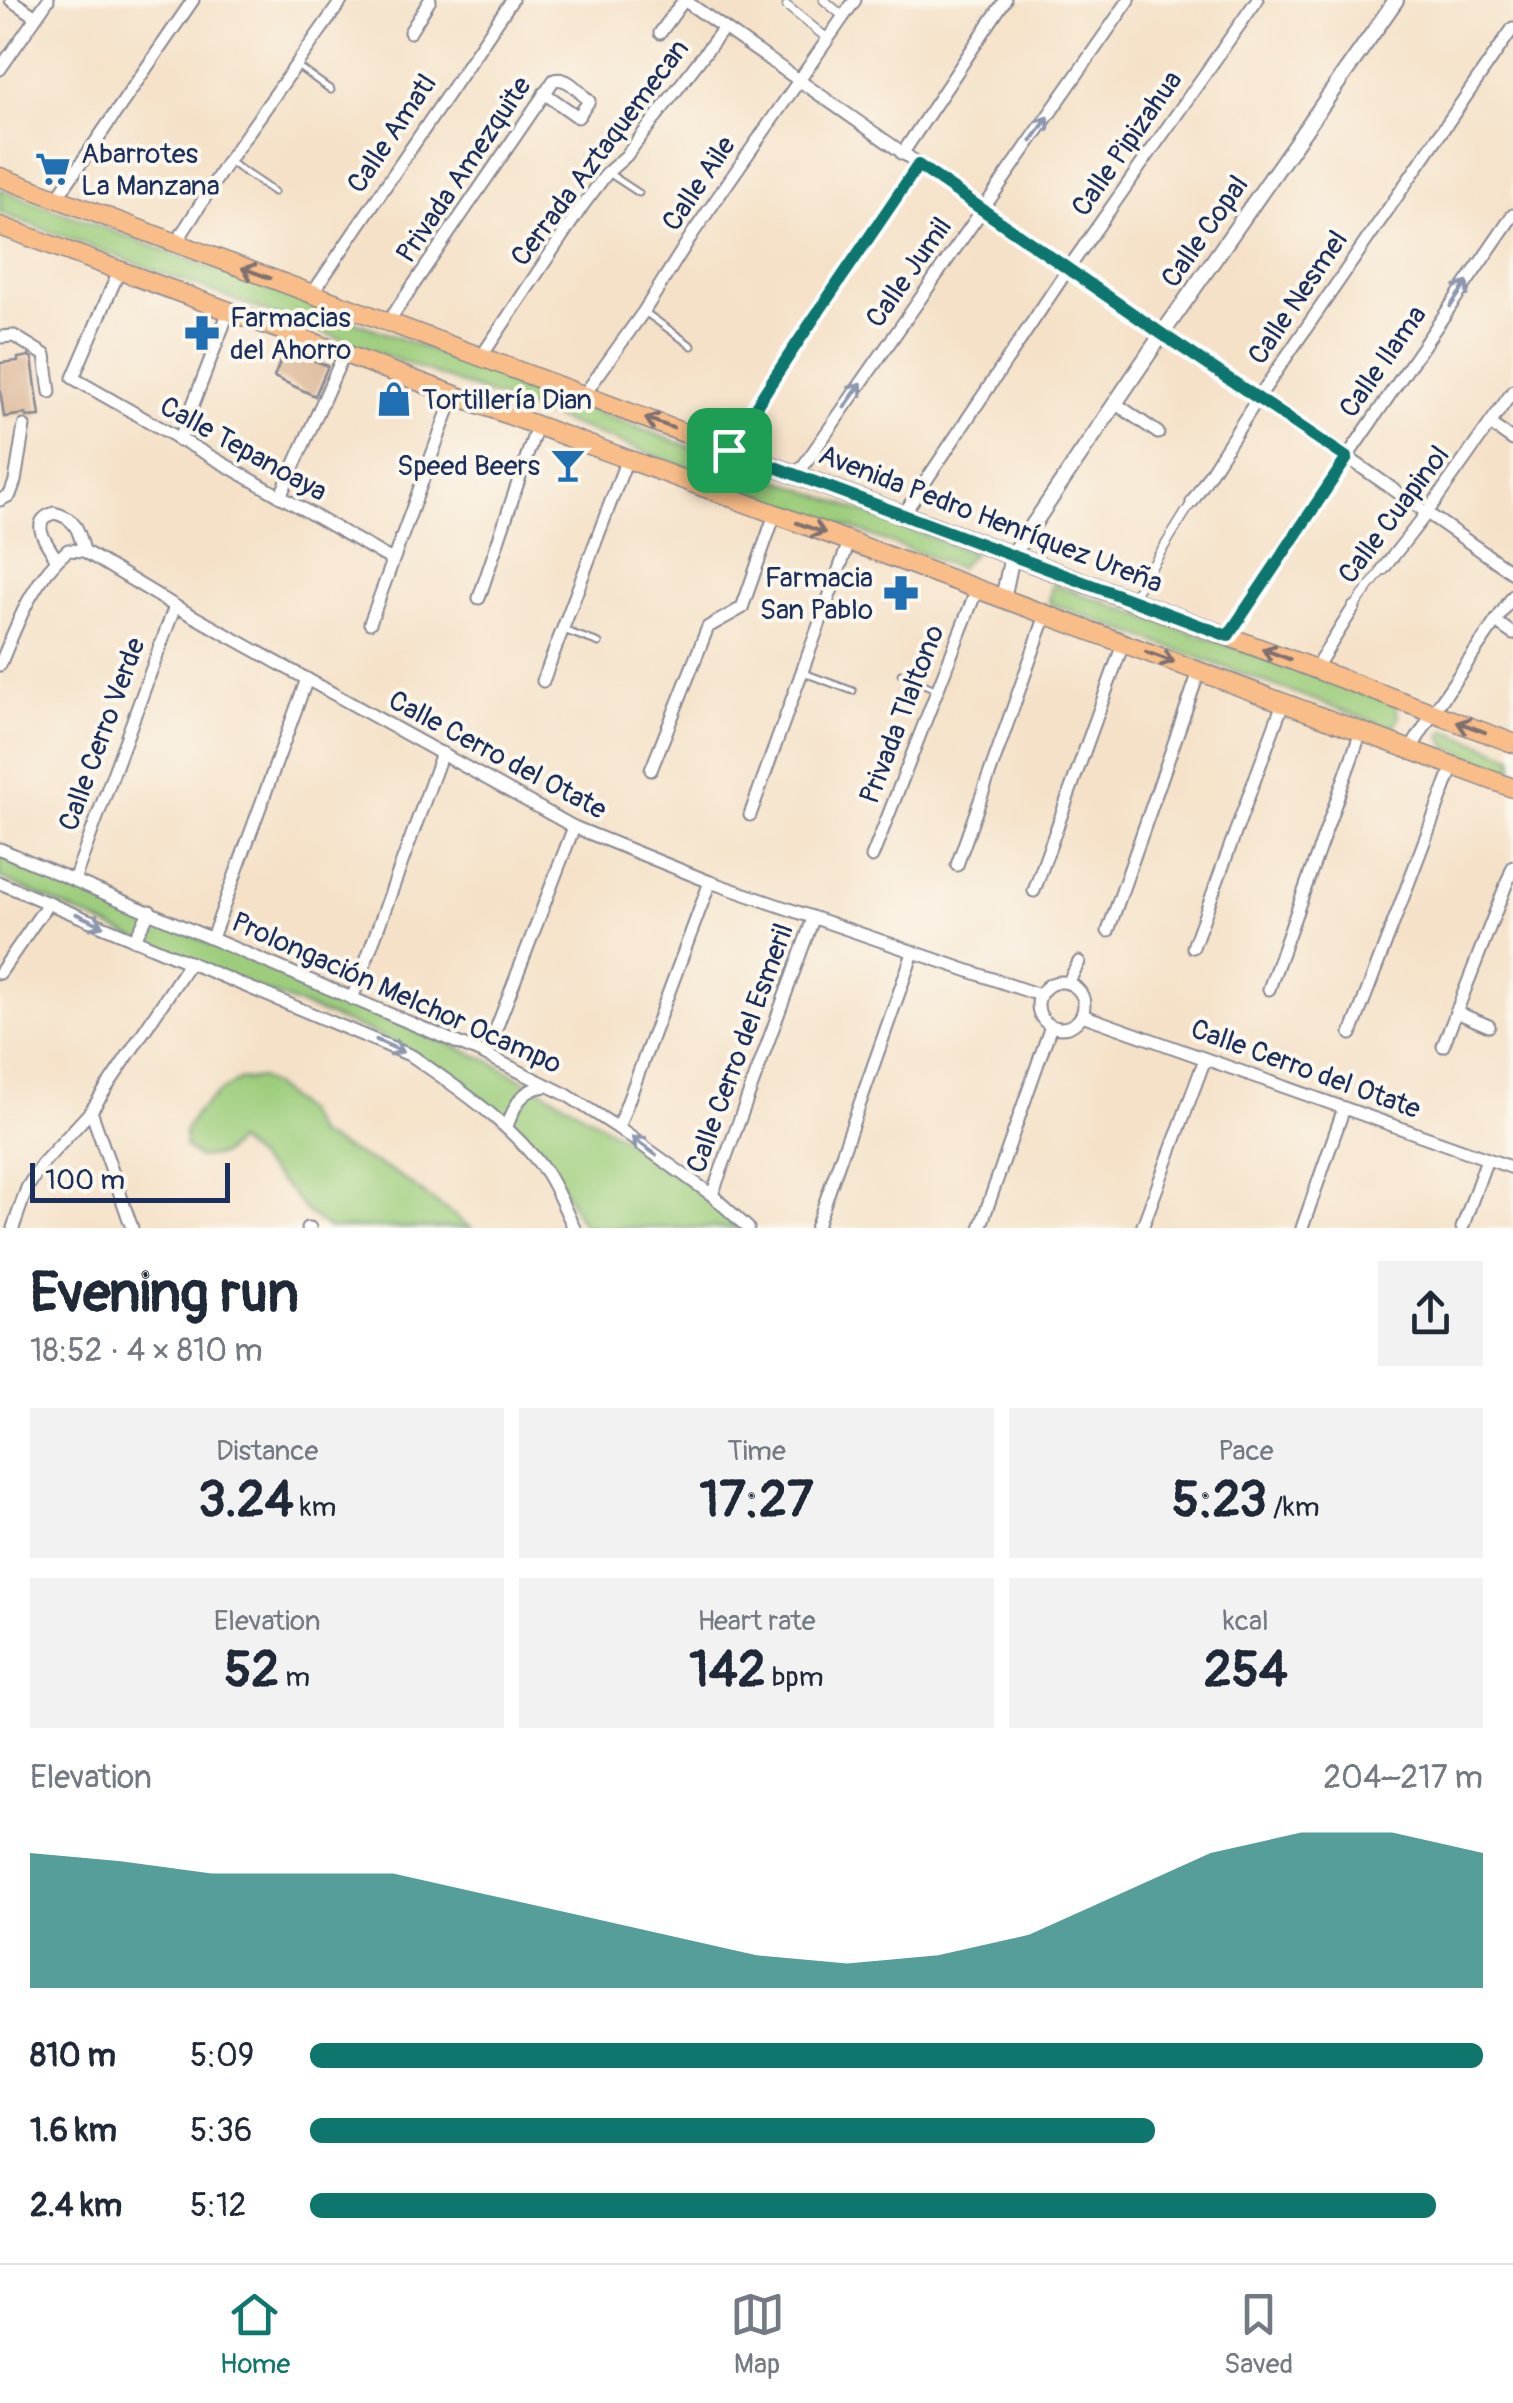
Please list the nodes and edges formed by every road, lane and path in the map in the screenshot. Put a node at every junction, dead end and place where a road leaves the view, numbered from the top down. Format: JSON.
{"nodes":[{"id":1,"x":12,"y":0,"type":"edge"},
{"id":2,"x":48,"y":0,"type":"edge"},
{"id":3,"x":193,"y":0,"type":"edge"},
{"id":4,"x":342,"y":0,"type":"edge"},
{"id":5,"x":512,"y":0,"type":"edge"},
{"id":6,"x":684,"y":0,"type":"edge"},
{"id":7,"x":824,"y":0,"type":"edge"},
{"id":8,"x":855,"y":0,"type":"edge"},
{"id":9,"x":1005,"y":0,"type":"edge"},
{"id":10,"x":1129,"y":0,"type":"edge"},
{"id":11,"x":1257,"y":0,"type":"edge"},
{"id":12,"x":1396,"y":0,"type":"edge"},
{"id":13,"x":423,"y":2,"type":"edge"},
{"id":14,"x":787,"y":6,"type":"dead end"},
{"id":15,"x":36,"y":17,"type":"junction"},
{"id":16,"x":844,"y":17,"type":"junction"},
{"id":17,"x":724,"y":28,"type":"junction"},
{"id":18,"x":1513,"y":28,"type":"edge"},
{"id":19,"x":410,"y":32,"type":"dead end"},
{"id":20,"x":660,"y":33,"type":"dead end"},
{"id":21,"x":828,"y":39,"type":"junction"},
{"id":22,"x":297,"y":66,"type":"junction"},
{"id":23,"x":0,"y":69,"type":"edge"},
{"id":24,"x":799,"y":81,"type":"junction"},
{"id":25,"x":331,"y":90,"type":"dead end"},
{"id":26,"x":544,"y":94,"type":"junction"},
{"id":27,"x":902,"y":154,"type":"junction"},
{"id":28,"x":228,"y":161,"type":"junction"},
{"id":29,"x":918,"y":165,"type":"junction"},
{"id":30,"x":608,"y":172,"type":"junction"},
{"id":31,"x":0,"y":177,"type":"edge"},
{"id":32,"x":274,"y":192,"type":"dead end"},
{"id":33,"x":639,"y":193,"type":"dead end"},
{"id":34,"x":56,"y":198,"type":"junction"},
{"id":35,"x":984,"y":210,"type":"junction"},
{"id":36,"x":1513,"y":216,"type":"edge"},
{"id":37,"x":0,"y":226,"type":"edge"},
{"id":38,"x":176,"y":243,"type":"junction"},
{"id":39,"x":1068,"y":269,"type":"junction"},
{"id":40,"x":119,"y":271,"type":"junction"},
{"id":41,"x":312,"y":294,"type":"junction"},
{"id":42,"x":229,"y":312,"type":"junction"},
{"id":43,"x":644,"y":312,"type":"junction"},
{"id":44,"x":388,"y":322,"type":"junction"},
{"id":45,"x":1162,"y":334,"type":"junction"},
{"id":46,"x":0,"y":337,"type":"edge"},
{"id":47,"x":692,"y":346,"type":"dead end"},
{"id":48,"x":344,"y":354,"type":"junction"},
{"id":49,"x":481,"y":356,"type":"junction"},
{"id":50,"x":1513,"y":391,"type":"edge"},
{"id":51,"x":50,"y":392,"type":"dead end"},
{"id":52,"x":454,"y":395,"type":"junction"},
{"id":53,"x":584,"y":396,"type":"junction"},
{"id":54,"x":1258,"y":398,"type":"junction"},
{"id":55,"x":1114,"y":403,"type":"junction"},
{"id":56,"x":1490,"y":424,"type":"junction"},
{"id":57,"x":24,"y":426,"type":"dead end"},
{"id":58,"x":538,"y":426,"type":"junction"},
{"id":59,"x":1158,"y":433,"type":"dead end"},
{"id":60,"x":1513,"y":440,"type":"edge"},
{"id":61,"x":179,"y":441,"type":"junction"},
{"id":62,"x":729,"y":450,"type":"junction"},
{"id":63,"x":1347,"y":458,"type":"junction"},
{"id":64,"x":628,"y":460,"type":"junction"},
{"id":65,"x":797,"y":475,"type":"junction"},
{"id":66,"x":280,"y":497,"type":"junction"},
{"id":67,"x":0,"y":500,"type":"edge"},
{"id":68,"x":1192,"y":502,"type":"joint"},
{"id":69,"x":775,"y":514,"type":"junction"},
{"id":70,"x":1426,"y":514,"type":"junction"},
{"id":71,"x":903,"y":515,"type":"junction"},
{"id":72,"x":849,"y":542,"type":"junction"},
{"id":73,"x":84,"y":551,"type":"junction"},
{"id":74,"x":1012,"y":556,"type":"junction"},
{"id":75,"x":57,"y":560,"type":"junction"},
{"id":76,"x":392,"y":560,"type":"junction"},
{"id":77,"x":1383,"y":569,"type":"joint"},
{"id":78,"x":1513,"y":573,"type":"edge"},
{"id":79,"x":977,"y":589,"type":"junction"},
{"id":80,"x":1513,"y":596,"type":"edge"},
{"id":81,"x":478,"y":598,"type":"dead end"},
{"id":82,"x":1002,"y":599,"type":"junction"},
{"id":83,"x":1131,"y":600,"type":"junction"},
{"id":84,"x":175,"y":606,"type":"junction"},
{"id":85,"x":1354,"y":607,"type":"joint"},
{"id":86,"x":1046,"y":615,"type":"junction"},
{"id":87,"x":1496,"y":622,"type":"junction"},
{"id":88,"x":370,"y":623,"type":"dead end"},
{"id":89,"x":563,"y":630,"type":"junction"},
{"id":90,"x":1513,"y":634,"type":"edge"},
{"id":91,"x":1228,"y":636,"type":"junction"},
{"id":92,"x":598,"y":643,"type":"dead end"},
{"id":93,"x":1123,"y":644,"type":"junction"},
{"id":94,"x":0,"y":665,"type":"edge"},
{"id":95,"x":1315,"y":669,"type":"junction"},
{"id":96,"x":802,"y":672,"type":"junction"},
{"id":97,"x":1199,"y":672,"type":"junction"},
{"id":98,"x":901,"y":674,"type":"dead end"},
{"id":99,"x":306,"y":680,"type":"junction"},
{"id":100,"x":542,"y":681,"type":"dead end"},
{"id":101,"x":937,"y":690,"type":"junction"},
{"id":102,"x":853,"y":691,"type":"dead end"},
{"id":103,"x":1283,"y":703,"type":"junction"},
{"id":104,"x":1433,"y":713,"type":"junction"},
{"id":105,"x":1362,"y":732,"type":"junction"},
{"id":106,"x":1511,"y":739,"type":"edge"},
{"id":107,"x":1410,"y":750,"type":"junction"},
{"id":108,"x":442,"y":753,"type":"junction"},
{"id":109,"x":1453,"y":766,"type":"junction"},
{"id":110,"x":651,"y":770,"type":"dead end"},
{"id":111,"x":1513,"y":788,"type":"edge"},
{"id":112,"x":750,"y":814,"type":"dead end"},
{"id":113,"x":574,"y":828,"type":"junction"},
{"id":114,"x":0,"y":849,"type":"edge"},
{"id":115,"x":872,"y":857,"type":"dead end"},
{"id":116,"x":958,"y":865,"type":"dead end"},
{"id":117,"x":1513,"y":867,"type":"edge"},
{"id":118,"x":74,"y":880,"type":"junction"},
{"id":119,"x":0,"y":882,"type":"edge"},
{"id":120,"x":710,"y":882,"type":"junction"},
{"id":121,"x":1034,"y":891,"type":"dead end"},
{"id":122,"x":49,"y":902,"type":"junction"},
{"id":123,"x":150,"y":911,"type":"junction"},
{"id":124,"x":813,"y":919,"type":"junction"},
{"id":125,"x":1108,"y":931,"type":"dead end"},
{"id":126,"x":212,"y":938,"type":"junction"},
{"id":127,"x":134,"y":940,"type":"junction"},
{"id":128,"x":1193,"y":946,"type":"dead end"},
{"id":129,"x":914,"y":953,"type":"junction"},
{"id":130,"x":190,"y":962,"type":"junction"},
{"id":131,"x":1079,"y":962,"type":"dead end"},
{"id":132,"x":0,"y":973,"type":"edge"},
{"id":133,"x":1068,"y":982,"type":"junction"},
{"id":134,"x":1269,"y":990,"type":"dead end"},
{"id":135,"x":1040,"y":995,"type":"junction"},
{"id":136,"x":352,"y":998,"type":"junction"},
{"id":137,"x":1456,"y":1012,"type":"junction"},
{"id":138,"x":1082,"y":1015,"type":"junction"},
{"id":139,"x":1050,"y":1026,"type":"junction"},
{"id":140,"x":1489,"y":1026,"type":"dead end"},
{"id":141,"x":1351,"y":1034,"type":"dead end"},
{"id":142,"x":1443,"y":1046,"type":"dead end"},
{"id":143,"x":486,"y":1055,"type":"junction"},
{"id":144,"x":1204,"y":1059,"type":"junction"},
{"id":145,"x":546,"y":1086,"type":"junction"},
{"id":146,"x":1344,"y":1108,"type":"junction"},
{"id":147,"x":91,"y":1110,"type":"junction"},
{"id":148,"x":507,"y":1126,"type":"junction"},
{"id":149,"x":618,"y":1128,"type":"junction"},
{"id":150,"x":1486,"y":1159,"type":"junction"},
{"id":151,"x":1513,"y":1168,"type":"edge"},
{"id":152,"x":712,"y":1195,"type":"junction"},
{"id":153,"x":13,"y":1228,"type":"edge"},
{"id":154,"x":132,"y":1228,"type":"edge"},
{"id":155,"x":574,"y":1228,"type":"edge"},
{"id":156,"x":748,"y":1228,"type":"edge"},
{"id":157,"x":816,"y":1228,"type":"edge"},
{"id":158,"x":980,"y":1228,"type":"edge"},
{"id":159,"x":1142,"y":1228,"type":"edge"},
{"id":160,"x":1302,"y":1228,"type":"edge"},
{"id":161,"x":1462,"y":1228,"type":"edge"}],
"edges":[{"from":1,"to":15,"type":"street"},
{"from":2,"to":15,"type":"street"},
{"from":3,"to":34,"type":"street"},
{"from":4,"to":22,"type":"street"},
{"from":5,"to":41,"type":"street","name":"Calle Amatl"},
{"from":6,"to":17,"type":"street"},
{"from":6,"to":20,"type":"street"},
{"from":7,"to":16,"type":"street"},
{"from":8,"to":16,"type":"street","name":"Calle Aile"},
{"from":9,"to":27,"type":"street"},
{"from":35,"to":10,"type":"street","name":"Calle Jumil","one_way":true},
{"from":11,"to":39,"type":"street","name":"Calle Pipizahua"},
{"from":12,"to":45,"type":"street","name":"Calle Copal"},
{"from":13,"to":19,"type":"street"},
{"from":14,"to":21,"type":"street"},
{"from":15,"to":23,"type":"street"},
{"from":16,"to":21,"type":"street","name":"Calle Aile"},
{"from":17,"to":24,"type":"street"},
{"from":17,"to":30,"type":"street","name":"Cerrada Aztaquemecan"},
{"from":18,"to":54,"type":"street","name":"Calle Nesmel"},
{"from":21,"to":24,"type":"street","name":"Calle Aile"},
{"from":22,"to":25,"type":"lane"},
{"from":22,"to":28,"type":"street"},
{"from":24,"to":27,"type":"street"},
{"from":24,"to":43,"type":"street","name":"Calle Aile"},
{"from":26,"to":26,"type":"street","name":"Privada Amezquite"},
{"from":26,"to":44,"type":"street","name":"Privada Amezquite"},
{"from":27,"to":29,"type":"street"},
{"from":28,"to":32,"type":"lane"},
{"from":28,"to":38,"type":"street"},
{"from":29,"to":35,"type":"street"},
{"from":29,"to":62,"type":"street"},
{"from":30,"to":33,"type":"lane"},
{"from":30,"to":49,"type":"street","name":"Cerrada Aztaquemecan"},
{"from":31,"to":34,"type":"main road","name":"Avenida Pedro Henríquez Ureña"},
{"from":34,"to":38,"type":"main road","name":"Avenida Pedro Henríquez Ureña"},
{"from":35,"to":39,"type":"street"},
{"from":65,"to":35,"type":"street","name":"Calle Jumil","one_way":true},
{"from":63,"to":36,"type":"street","name":"Calle Ilama","one_way":true},
{"from":37,"to":40,"type":"main road"},
{"from":41,"to":38,"type":"main road","name":"Avenida Pedro Henríquez Ureña","one_way":true},
{"from":39,"to":45,"type":"street"},
{"from":39,"to":71,"type":"street","name":"Calle Pipizahua"},
{"from":40,"to":42,"type":"main road"},
{"from":40,"to":61,"type":"street","name":"Calle Tepanoaya"},
{"from":41,"to":44,"type":"main road","name":"Avenida Pedro Henríquez Ureña"},
{"from":42,"to":48,"type":"main road"},
{"from":42,"to":61,"type":"street"},
{"from":43,"to":47,"type":"lane"},
{"from":43,"to":53,"type":"street","name":"Calle Aile"},
{"from":44,"to":49,"type":"main road","name":"Avenida Pedro Henríquez Ureña"},
{"from":45,"to":54,"type":"street"},
{"from":45,"to":55,"type":"street","name":"Calle Copal"},
{"from":46,"to":51,"type":"street"},
{"from":48,"to":52,"type":"main road"},
{"from":48,"to":66,"type":"street"},
{"from":49,"to":53,"type":"main road","name":"Avenida Pedro Henríquez Ureña"},
{"from":50,"to":56,"type":"street","name":"Calle Cuapinol"},
{"from":52,"to":58,"type":"main road"},
{"from":52,"to":76,"type":"street"},
{"from":62,"to":53,"type":"main road","name":"Avenida Pedro Henríquez Ureña","one_way":true},
{"from":54,"to":63,"type":"street"},
{"from":54,"to":68,"type":"street","name":"Calle Nesmel"},
{"from":55,"to":59,"type":"street"},
{"from":55,"to":74,"type":"street","name":"Calle Copal"},
{"from":56,"to":60,"type":"street"},
{"from":56,"to":70,"type":"street","name":"Calle Cuapinol"},
{"from":57,"to":67,"type":"street"},
{"from":58,"to":64,"type":"main road"},
{"from":58,"to":81,"type":"street"},
{"from":61,"to":66,"type":"street","name":"Calle Tepanoaya"},
{"from":62,"to":65,"type":"main road","name":"Avenida Pedro Henríquez Ureña"},
{"from":63,"to":70,"type":"street"},
{"from":63,"to":91,"type":"street","name":"Calle Ilama"},
{"from":64,"to":69,"type":"main road"},
{"from":64,"to":89,"type":"street"},
{"from":65,"to":71,"type":"main road","name":"Avenida Pedro Henríquez Ureña"},
{"from":66,"to":76,"type":"street","name":"Calle Tepanoaya"},
{"from":68,"to":83,"type":"street","name":"Calle Nesmel"},
{"from":69,"to":72,"type":"main road","one_way":true},
{"from":69,"to":110,"type":"street"},
{"from":70,"to":77,"type":"street","name":"Calle Cuapinol"},
{"from":70,"to":78,"type":"street"},
{"from":71,"to":74,"type":"main road","name":"Avenida Pedro Henríquez Ureña"},
{"from":72,"to":79,"type":"main road"},
{"from":72,"to":96,"type":"street"},
{"from":73,"to":75,"type":"street","name":"Calle Cerro del Otate"},
{"from":73,"to":75,"type":"street"},
{"from":73,"to":84,"type":"street","name":"Calle Cerro del Otate"},
{"from":74,"to":82,"type":"street","name":"Calle Copal"},
{"from":74,"to":83,"type":"main road","name":"Avenida Pedro Henríquez Ureña"},
{"from":75,"to":94,"type":"street"},
{"from":76,"to":88,"type":"street"},
{"from":77,"to":85,"type":"street","name":"Calle Cuapinol"},
{"from":79,"to":82,"type":"main road"},
{"from":79,"to":101,"type":"street","name":"Privada Tlaltono"},
{"from":80,"to":87,"type":"street"},
{"from":82,"to":86,"type":"main road"},
{"from":83,"to":91,"type":"main road","name":"Avenida Pedro Henríquez Ureña"},
{"from":84,"to":99,"type":"street","name":"Calle Cerro del Otate"},
{"from":84,"to":118,"type":"street","name":"Calle Cerro Verde"},
{"from":85,"to":95,"type":"street","name":"Calle Cuapinol"},
{"from":86,"to":93,"type":"main road"},
{"from":86,"to":116,"type":"street"},
{"from":87,"to":90,"type":"street"},
{"from":87,"to":104,"type":"street"},
{"from":89,"to":92,"type":"lane"},
{"from":89,"to":100,"type":"street"},
{"from":95,"to":91,"type":"main road","name":"Avenida Pedro Henríquez Ureña","one_way":true},
{"from":93,"to":97,"type":"main road","one_way":true},
{"from":93,"to":121,"type":"street"},
{"from":95,"to":104,"type":"main road","name":"Avenida Pedro Henríquez Ureña"},
{"from":96,"to":102,"type":"lane"},
{"from":96,"to":112,"type":"street"},
{"from":97,"to":103,"type":"main road"},
{"from":97,"to":125,"type":"street"},
{"from":98,"to":101,"type":"lane"},
{"from":99,"to":108,"type":"street","name":"Calle Cerro del Otate"},
{"from":99,"to":126,"type":"street"},
{"from":101,"to":115,"type":"street","name":"Privada Tlaltono"},
{"from":103,"to":105,"type":"main road"},
{"from":103,"to":128,"type":"street"},
{"from":106,"to":104,"type":"main road","name":"Avenida Pedro Henríquez Ureña","one_way":true},
{"from":104,"to":107,"type":"street"},
{"from":105,"to":107,"type":"main road"},
{"from":105,"to":134,"type":"street"},
{"from":107,"to":109,"type":"main road"},
{"from":108,"to":113,"type":"street","name":"Calle Cerro del Otate"},
{"from":108,"to":136,"type":"street"},
{"from":109,"to":111,"type":"main road"},
{"from":109,"to":141,"type":"street"},
{"from":113,"to":120,"type":"street","name":"Calle Cerro del Otate"},
{"from":113,"to":143,"type":"street"},
{"from":114,"to":118,"type":"street","name":"Prolongación Melchor Ocampo"},
{"from":117,"to":137,"type":"street"},
{"from":118,"to":123,"type":"street","name":"Prolongación Melchor Ocampo"},
{"from":119,"to":122,"type":"street","name":"Prolongación Melchor Ocampo"},
{"from":120,"to":124,"type":"street","name":"Calle Cerro del Otate"},
{"from":120,"to":149,"type":"street"},
{"from":122,"to":127,"type":"street","name":"Prolongación Melchor Ocampo","one_way":true},
{"from":122,"to":132,"type":"street"},
{"from":123,"to":126,"type":"street","name":"Prolongación Melchor Ocampo"},
{"from":123,"to":127,"type":"street"},
{"from":124,"to":129,"type":"street","name":"Calle Cerro del Otate"},
{"from":124,"to":152,"type":"street","name":"Calle Cerro del Esmeril"},
{"from":126,"to":136,"type":"street","name":"Prolongación Melchor Ocampo"},
{"from":127,"to":130,"type":"street","name":"Prolongación Melchor Ocampo"},
{"from":129,"to":135,"type":"street","name":"Calle Cerro del Otate"},
{"from":129,"to":157,"type":"street"},
{"from":130,"to":147,"type":"street"},
{"from":130,"to":148,"type":"street","name":"Prolongación Melchor Ocampo","one_way":true},
{"from":131,"to":133,"type":"street"},
{"from":133,"to":135,"type":"street"},
{"from":133,"to":138,"type":"street"},
{"from":135,"to":139,"type":"street"},
{"from":136,"to":143,"type":"street","name":"Prolongación Melchor Ocampo"},
{"from":137,"to":140,"type":"street"},
{"from":137,"to":142,"type":"street"},
{"from":138,"to":139,"type":"street"},
{"from":138,"to":144,"type":"street","name":"Calle Cerro del Otate"},
{"from":139,"to":158,"type":"street"},
{"from":143,"to":145,"type":"street","name":"Prolongación Melchor Ocampo"},
{"from":144,"to":146,"type":"street","name":"Calle Cerro del Otate"},
{"from":144,"to":159,"type":"street"},
{"from":145,"to":148,"type":"street"},
{"from":145,"to":149,"type":"street","name":"Prolongación Melchor Ocampo"},
{"from":146,"to":150,"type":"street","name":"Calle Cerro del Otate"},
{"from":146,"to":160,"type":"street"},
{"from":147,"to":153,"type":"street"},
{"from":147,"to":154,"type":"street"},
{"from":148,"to":155,"type":"street","name":"Prolongación Melchor Ocampo"},
{"from":152,"to":149,"type":"street","name":"Prolongación Melchor Ocampo","one_way":true},
{"from":150,"to":151,"type":"street","name":"Calle Cerro del Otate"},
{"from":150,"to":161,"type":"street"},
{"from":152,"to":156,"type":"street","name":"Prolongación Melchor Ocampo"}]}
